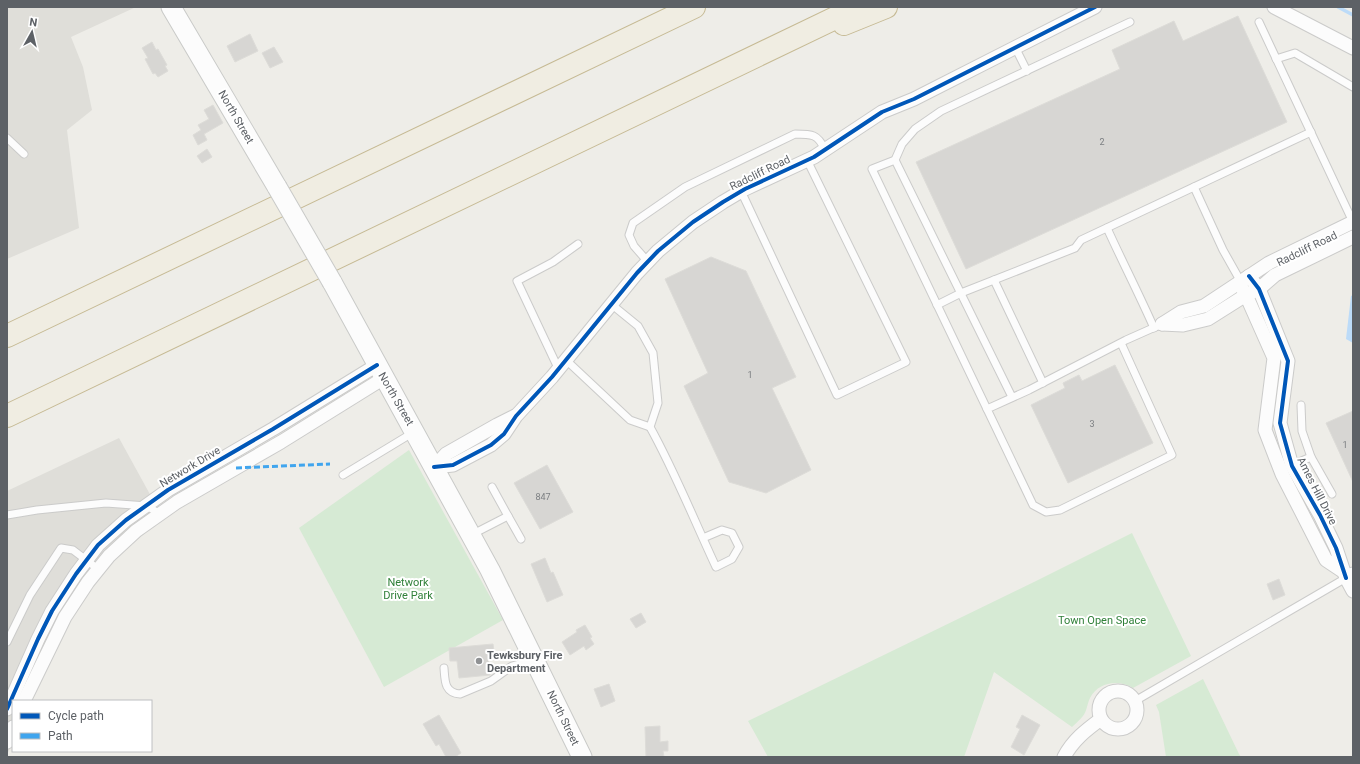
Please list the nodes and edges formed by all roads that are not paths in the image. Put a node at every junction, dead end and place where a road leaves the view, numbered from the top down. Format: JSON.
{"nodes":[{"id":1,"x":171,"y":7,"type":"edge"},
{"id":2,"x":694,"y":7,"type":"edge"},
{"id":3,"x":858,"y":7,"type":"edge"},
{"id":4,"x":886,"y":7,"type":"edge"},
{"id":5,"x":1095,"y":7,"type":"edge"},
{"id":6,"x":1274,"y":7,"type":"edge"},
{"id":7,"x":1130,"y":22,"type":"dead end"},
{"id":8,"x":1259,"y":22,"type":"dead end"},
{"id":9,"x":1015,"y":47,"type":"junction"},
{"id":10,"x":1353,"y":48,"type":"edge"},
{"id":11,"x":1276,"y":58,"type":"junction"},
{"id":12,"x":1027,"y":71,"type":"junction"},
{"id":13,"x":722,"y":73,"type":"junction"},
{"id":14,"x":1353,"y":88,"type":"edge"},
{"id":15,"x":1311,"y":132,"type":"junction"},
{"id":16,"x":7,"y":138,"type":"edge"},
{"id":17,"x":825,"y":150,"type":"junction"},
{"id":18,"x":24,"y":154,"type":"dead end"},
{"id":19,"x":807,"y":160,"type":"junction"},
{"id":20,"x":895,"y":160,"type":"junction"},
{"id":21,"x":1194,"y":187,"type":"junction"},
{"id":22,"x":741,"y":191,"type":"junction"},
{"id":23,"x":1350,"y":207,"type":"edge"},
{"id":24,"x":1353,"y":222,"type":"edge"},
{"id":25,"x":1107,"y":228,"type":"junction"},
{"id":26,"x":1353,"y":237,"type":"edge"},
{"id":27,"x":578,"y":244,"type":"dead end"},
{"id":28,"x":648,"y":262,"type":"junction"},
{"id":29,"x":994,"y":280,"type":"junction"},
{"id":30,"x":1243,"y":280,"type":"junction"},
{"id":31,"x":1259,"y":289,"type":"junction"},
{"id":32,"x":961,"y":293,"type":"junction"},
{"id":33,"x":1246,"y":295,"type":"junction"},
{"id":34,"x":611,"y":304,"type":"junction"},
{"id":35,"x":937,"y":305,"type":"junction"},
{"id":36,"x":1158,"y":326,"type":"junction"},
{"id":37,"x":7,"y":336,"type":"edge"},
{"id":38,"x":1121,"y":343,"type":"junction"},
{"id":39,"x":562,"y":365,"type":"junction"},
{"id":40,"x":380,"y":372,"type":"junction"},
{"id":41,"x":1043,"y":383,"type":"junction"},
{"id":42,"x":1012,"y":397,"type":"junction"},
{"id":43,"x":1301,"y":405,"type":"dead end"},
{"id":44,"x":987,"y":409,"type":"junction"},
{"id":45,"x":7,"y":416,"type":"edge"},
{"id":46,"x":650,"y":427,"type":"junction"},
{"id":47,"x":414,"y":431,"type":"junction"},
{"id":48,"x":1311,"y":457,"type":"junction"},
{"id":49,"x":434,"y":467,"type":"junction"},
{"id":50,"x":1286,"y":468,"type":"junction"},
{"id":51,"x":343,"y":475,"type":"dead end"},
{"id":52,"x":492,"y":487,"type":"dead end"},
{"id":53,"x":1332,"y":494,"type":"dead end"},
{"id":54,"x":146,"y":506,"type":"junction"},
{"id":55,"x":160,"y":514,"type":"junction"},
{"id":56,"x":7,"y":515,"type":"edge"},
{"id":57,"x":508,"y":516,"type":"junction"},
{"id":58,"x":471,"y":535,"type":"junction"},
{"id":59,"x":703,"y":538,"type":"junction"},
{"id":60,"x":521,"y":539,"type":"dead end"},
{"id":61,"x":86,"y":559,"type":"junction"},
{"id":62,"x":98,"y":569,"type":"junction"},
{"id":63,"x":1348,"y":575,"type":"edge"},
{"id":64,"x":1353,"y":591,"type":"edge"},
{"id":65,"x":7,"y":642,"type":"edge"},
{"id":66,"x":535,"y":660,"type":"junction"},
{"id":67,"x":444,"y":668,"type":"dead end"},
{"id":68,"x":24,"y":700,"type":"edge"},
{"id":69,"x":1135,"y":702,"type":"junction"},
{"id":70,"x":9,"y":704,"type":"edge"},
{"id":71,"x":1101,"y":719,"type":"junction"},
{"id":72,"x":12,"y":730,"type":"edge"},
{"id":73,"x":7,"y":742,"type":"edge"},
{"id":74,"x":582,"y":757,"type":"edge"},
{"id":75,"x":1064,"y":757,"type":"edge"}],
"edges":[{"from":1,"to":40,"type":"main road","name":"North Street","bridge":true},
{"from":2,"to":37,"type":"highway"},
{"from":3,"to":13,"type":"highway"},
{"from":4,"to":13,"type":"highway"},
{"from":5,"to":9,"type":"street","name":"Radcliff Road"},
{"from":6,"to":10,"type":"street"},
{"from":7,"to":12,"type":"lane"},
{"from":8,"to":11,"type":"lane"},
{"from":9,"to":12,"type":"lane"},
{"from":9,"to":17,"type":"street","name":"Radcliff Road"},
{"from":11,"to":14,"type":"lane"},
{"from":11,"to":15,"type":"lane"},
{"from":12,"to":20,"type":"lane"},
{"from":13,"to":45,"type":"highway"},
{"from":15,"to":21,"type":"lane"},
{"from":15,"to":23,"type":"lane"},
{"from":16,"to":18,"type":"lane"},
{"from":17,"to":19,"type":"street","name":"Radcliff Road"},
{"from":17,"to":28,"type":"lane"},
{"from":19,"to":22,"type":"street","name":"Radcliff Road"},
{"from":19,"to":22,"type":"lane"},
{"from":20,"to":32,"type":"lane"},
{"from":20,"to":35,"type":"lane"},
{"from":21,"to":25,"type":"lane"},
{"from":21,"to":30,"type":"lane"},
{"from":22,"to":28,"type":"street","name":"Radcliff Road"},
{"from":23,"to":24,"type":"lane"},
{"from":24,"to":30,"type":"street","name":"Radcliff Road"},
{"from":25,"to":29,"type":"lane"},
{"from":25,"to":36,"type":"lane"},
{"from":26,"to":31,"type":"street","name":"Radcliff Road"},
{"from":27,"to":39,"type":"lane"},
{"from":28,"to":34,"type":"street","name":"Radcliff Road"},
{"from":29,"to":32,"type":"lane"},
{"from":29,"to":41,"type":"lane"},
{"from":30,"to":31,"type":"street","name":"Ames Hill Drive"},
{"from":30,"to":33,"type":"street","name":"Ames Hill Drive"},
{"from":30,"to":36,"type":"street","name":"Radcliff Road"},
{"from":31,"to":33,"type":"street","name":"Radcliff Road"},
{"from":31,"to":50,"type":"street","name":"Ames Hill Drive"},
{"from":32,"to":35,"type":"lane"},
{"from":32,"to":42,"type":"lane"},
{"from":33,"to":36,"type":"street","name":"Radcliff Road"},
{"from":33,"to":50,"type":"street","name":"Ames Hill Drive"},
{"from":34,"to":39,"type":"street","name":"Radcliff Road"},
{"from":34,"to":46,"type":"lane"},
{"from":35,"to":44,"type":"lane"},
{"from":36,"to":38,"type":"lane"},
{"from":38,"to":41,"type":"lane"},
{"from":38,"to":44,"type":"lane"},
{"from":39,"to":46,"type":"lane"},
{"from":39,"to":49,"type":"street","name":"Radcliff Road"},
{"from":40,"to":47,"type":"main road","name":"North Street"},
{"from":40,"to":54,"type":"street","name":"Network Drive"},
{"from":40,"to":55,"type":"street","name":"Network Drive"},
{"from":41,"to":42,"type":"lane"},
{"from":42,"to":44,"type":"lane"},
{"from":43,"to":48,"type":"lane"},
{"from":46,"to":59,"type":"lane"},
{"from":47,"to":49,"type":"main road","name":"North Street"},
{"from":47,"to":51,"type":"lane"},
{"from":48,"to":50,"type":"lane"},
{"from":48,"to":53,"type":"lane"},
{"from":49,"to":58,"type":"main road","name":"North Street"},
{"from":50,"to":63,"type":"street","name":"Ames Hill Drive"},
{"from":52,"to":57,"type":"lane"},
{"from":54,"to":55,"type":"lane"},
{"from":54,"to":56,"type":"lane"},
{"from":54,"to":61,"type":"street","name":"Network Drive"},
{"from":55,"to":62,"type":"street","name":"Network Drive"},
{"from":57,"to":58,"type":"lane"},
{"from":57,"to":60,"type":"lane"},
{"from":58,"to":66,"type":"main road","name":"North Street"},
{"from":59,"to":59,"type":"lane"},
{"from":61,"to":62,"type":"lane"},
{"from":61,"to":65,"type":"lane"},
{"from":61,"to":70,"type":"street","name":"Network Drive"},
{"from":62,"to":68,"type":"street","name":"Network Drive"},
{"from":63,"to":64,"type":"street","name":"Ames Hill Drive"},
{"from":63,"to":69,"type":"lane"},
{"from":66,"to":67,"type":"lane"},
{"from":66,"to":74,"type":"main road","name":"North Street"},
{"from":69,"to":71,"type":"street"},
{"from":69,"to":71,"type":"street"},
{"from":71,"to":75,"type":"street"},
{"from":72,"to":73,"type":"street"}]}
